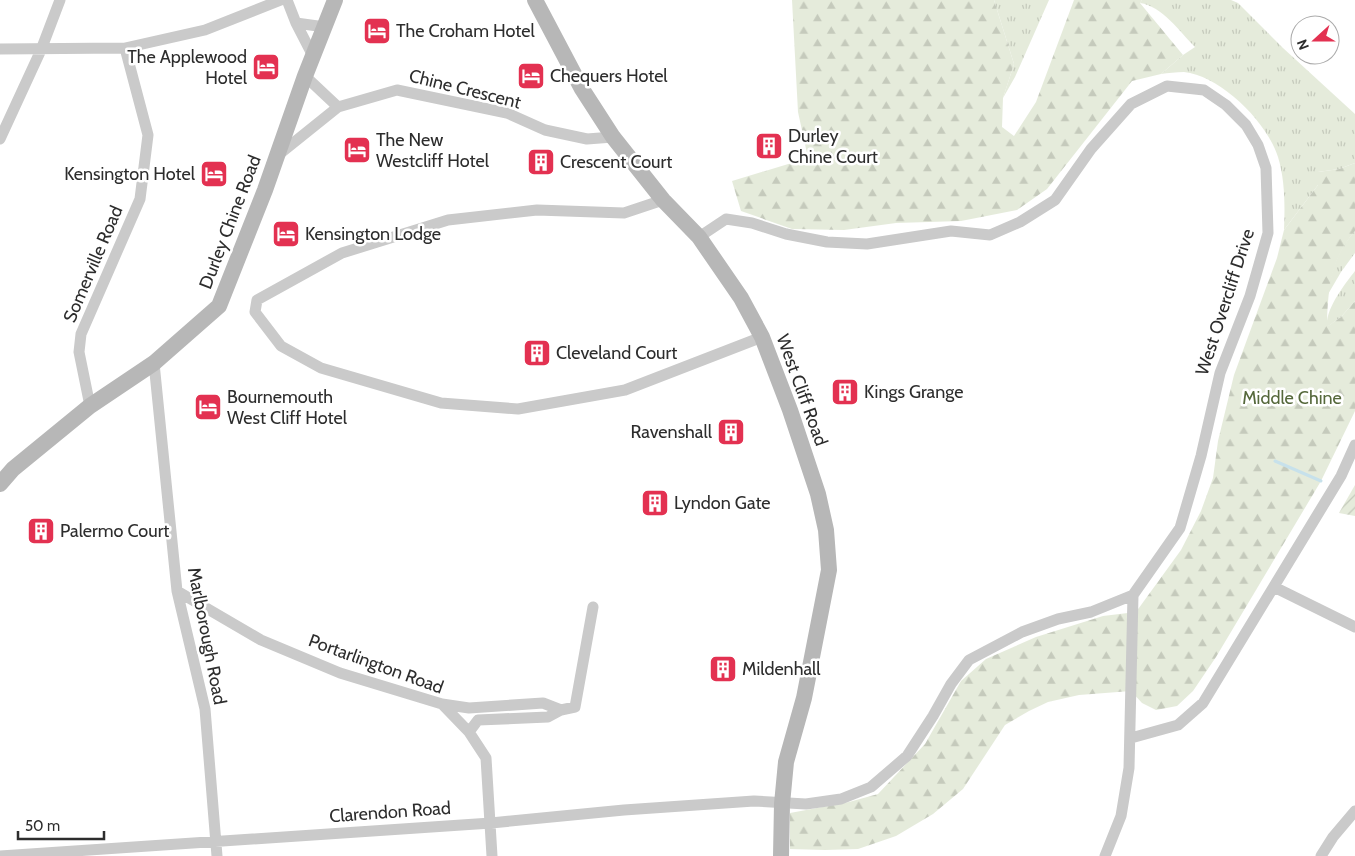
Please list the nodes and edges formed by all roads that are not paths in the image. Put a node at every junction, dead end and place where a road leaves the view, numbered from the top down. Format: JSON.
{"nodes":[{"id":1,"x":60,"y":0,"type":"edge"},
{"id":2,"x":281,"y":0,"type":"edge"},
{"id":3,"x":287,"y":0,"type":"edge"},
{"id":4,"x":335,"y":0,"type":"edge"},
{"id":5,"x":537,"y":0,"type":"edge"},
{"id":6,"x":296,"y":23,"type":"junction"},
{"id":7,"x":325,"y":27,"type":"junction"},
{"id":8,"x":125,"y":48,"type":"junction"},
{"id":9,"x":0,"y":49,"type":"edge"},
{"id":10,"x":41,"y":50,"type":"junction"},
{"id":11,"x":313,"y":56,"type":"junction"},
{"id":12,"x":305,"y":76,"type":"junction"},
{"id":13,"x":338,"y":107,"type":"junction"},
{"id":14,"x":613,"y":137,"type":"junction"},
{"id":15,"x":0,"y":139,"type":"edge"},
{"id":16,"x":277,"y":156,"type":"junction"},
{"id":17,"x":663,"y":200,"type":"junction"},
{"id":18,"x":699,"y":237,"type":"junction"},
{"id":19,"x":762,"y":337,"type":"junction"},
{"id":20,"x":154,"y":363,"type":"junction"},
{"id":21,"x":90,"y":406,"type":"junction"},
{"id":22,"x":1355,"y":445,"type":"edge"},
{"id":23,"x":0,"y":484,"type":"edge"},
{"id":24,"x":1274,"y":587,"type":"junction"},
{"id":25,"x":178,"y":591,"type":"junction"},
{"id":26,"x":1133,"y":595,"type":"junction"},
{"id":27,"x":593,"y":608,"type":"dead end"},
{"id":28,"x":1355,"y":627,"type":"edge"},
{"id":29,"x":442,"y":704,"type":"junction"},
{"id":30,"x":561,"y":710,"type":"junction"},
{"id":31,"x":469,"y":732,"type":"junction"},
{"id":32,"x":1130,"y":738,"type":"junction"},
{"id":33,"x":782,"y":804,"type":"junction"},
{"id":34,"x":1355,"y":812,"type":"edge"},
{"id":35,"x":490,"y":823,"type":"junction"},
{"id":36,"x":216,"y":841,"type":"junction"},
{"id":37,"x":0,"y":856,"type":"edge"},
{"id":38,"x":217,"y":856,"type":"edge"},
{"id":39,"x":492,"y":856,"type":"edge"},
{"id":40,"x":781,"y":856,"type":"edge"},
{"id":41,"x":1105,"y":856,"type":"edge"},
{"id":42,"x":1322,"y":856,"type":"edge"}],
"edges":[{"from":1,"to":10,"type":"street"},
{"from":2,"to":8,"type":"street"},
{"from":3,"to":6,"type":"street"},
{"from":4,"to":7,"type":"street","name":"Durley Chine Road"},
{"from":5,"to":14,"type":"street","name":"West Cliff Road"},
{"from":6,"to":7,"type":"street"},
{"from":6,"to":11,"type":"street"},
{"from":7,"to":11,"type":"street","name":"Durley Chine Road"},
{"from":8,"to":10,"type":"street"},
{"from":8,"to":21,"type":"street","name":"Somerville Road"},
{"from":9,"to":10,"type":"street"},
{"from":10,"to":15,"type":"street"},
{"from":11,"to":12,"type":"street","name":"Durley Chine Road"},
{"from":12,"to":13,"type":"street"},
{"from":12,"to":16,"type":"street","name":"Durley Chine Road"},
{"from":13,"to":14,"type":"street","name":"Chine Crescent"},
{"from":13,"to":16,"type":"street","name":"Chine Crescent"},
{"from":14,"to":17,"type":"street","name":"West Cliff Road"},
{"from":16,"to":20,"type":"street","name":"Durley Chine Road"},
{"from":17,"to":18,"type":"street","name":"West Cliff Road"},
{"from":17,"to":19,"type":"street"},
{"from":18,"to":19,"type":"street","name":"West Cliff Road"},
{"from":18,"to":26,"type":"street","name":"West Overcliff Drive"},
{"from":19,"to":33,"type":"street","name":"West Cliff Road"},
{"from":20,"to":21,"type":"street","name":"Durley Chine Road"},
{"from":20,"to":25,"type":"street","name":"Marlborough Road"},
{"from":21,"to":23,"type":"street","name":"Durley Chine Road"},
{"from":22,"to":24,"type":"street"},
{"from":24,"to":28,"type":"street"},
{"from":24,"to":32,"type":"street"},
{"from":25,"to":29,"type":"street","name":"Portarlington Road"},
{"from":25,"to":36,"type":"street","name":"Marlborough Road"},
{"from":26,"to":32,"type":"street"},
{"from":26,"to":33,"type":"street"},
{"from":27,"to":30,"type":"street"},
{"from":29,"to":30,"type":"street"},
{"from":29,"to":31,"type":"street","name":"Portarlington Road"},
{"from":30,"to":31,"type":"street"},
{"from":31,"to":35,"type":"street","name":"Portarlington Road"},
{"from":32,"to":41,"type":"street"},
{"from":33,"to":35,"type":"street","name":"Clarendon Road"},
{"from":33,"to":40,"type":"street","name":"West Cliff Road"},
{"from":34,"to":42,"type":"street"},
{"from":35,"to":36,"type":"street","name":"Clarendon Road"},
{"from":35,"to":39,"type":"street","name":"Portarlington Road"},
{"from":36,"to":37,"type":"street","name":"Clarendon Road"},
{"from":36,"to":38,"type":"street","name":"Marlborough Road"}]}
